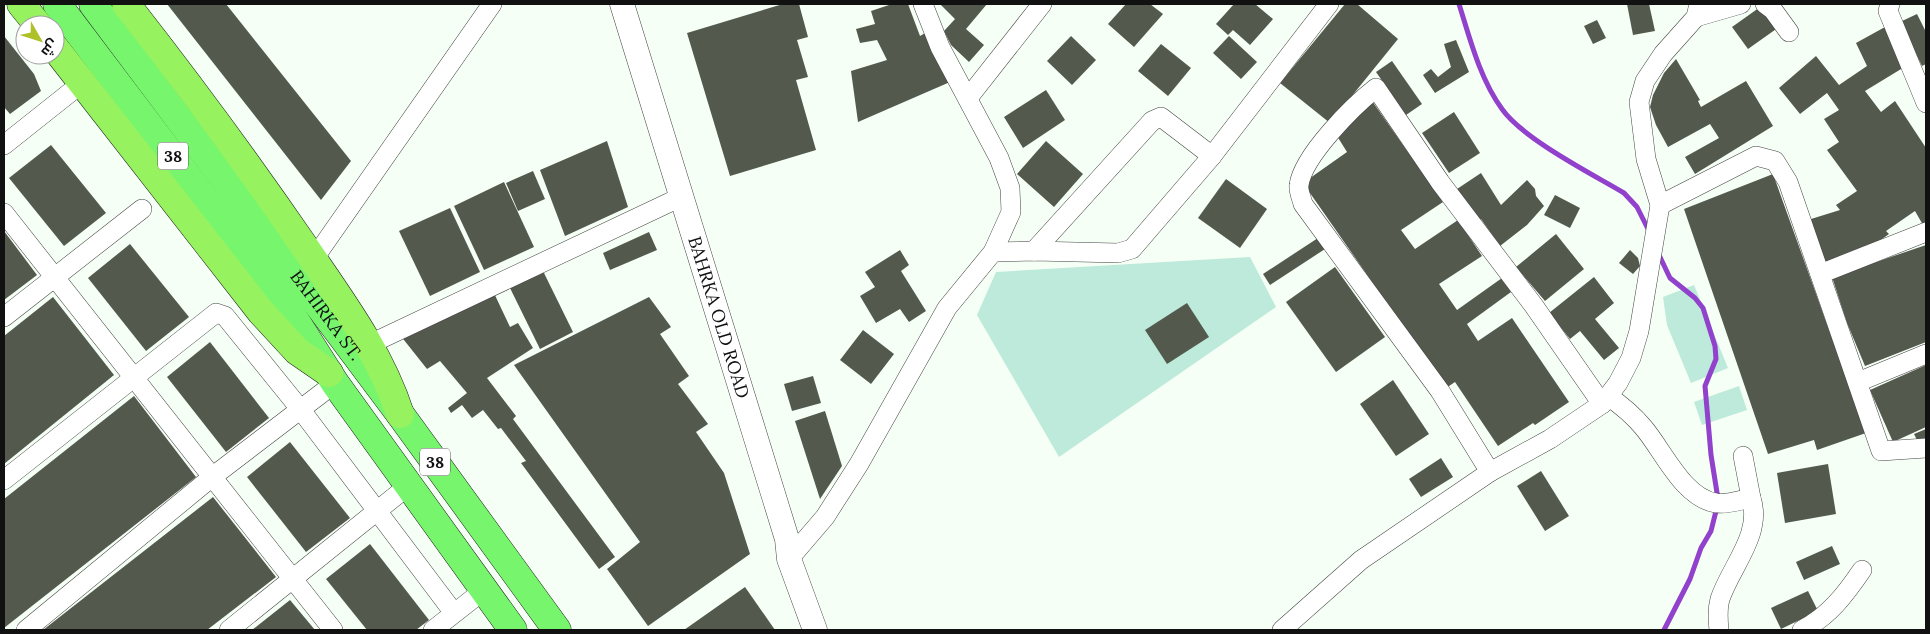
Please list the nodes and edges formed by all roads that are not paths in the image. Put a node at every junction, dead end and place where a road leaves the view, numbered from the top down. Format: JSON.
{"nodes":[{"id":1,"x":22,"y":4,"type":"edge"},
{"id":2,"x":57,"y":4,"type":"edge"},
{"id":3,"x":93,"y":4,"type":"edge"},
{"id":4,"x":126,"y":4,"type":"edge"},
{"id":5,"x":492,"y":4,"type":"edge"},
{"id":6,"x":622,"y":4,"type":"edge"},
{"id":7,"x":923,"y":4,"type":"edge"},
{"id":8,"x":1042,"y":4,"type":"edge"},
{"id":9,"x":1329,"y":4,"type":"edge"},
{"id":10,"x":1741,"y":4,"type":"edge"},
{"id":11,"x":1765,"y":4,"type":"edge"},
{"id":12,"x":1890,"y":4,"type":"edge"},
{"id":13,"x":1697,"y":11,"type":"edge"},
{"id":14,"x":30,"y":15,"type":"edge"},
{"id":15,"x":1789,"y":32,"type":"dead end"},
{"id":16,"x":65,"y":61,"type":"edge"},
{"id":17,"x":82,"y":83,"type":"junction"},
{"id":18,"x":968,"y":98,"type":"junction"},
{"id":19,"x":1926,"y":103,"type":"edge"},
{"id":20,"x":6,"y":139,"type":"edge"},
{"id":21,"x":1212,"y":156,"type":"junction"},
{"id":22,"x":683,"y":196,"type":"junction"},
{"id":23,"x":1660,"y":205,"type":"junction"},
{"id":24,"x":142,"y":209,"type":"dead end"},
{"id":25,"x":4,"y":213,"type":"edge"},
{"id":26,"x":1926,"y":232,"type":"edge"},
{"id":27,"x":1034,"y":251,"type":"junction"},
{"id":28,"x":993,"y":252,"type":"junction"},
{"id":29,"x":313,"y":260,"type":"junction"},
{"id":30,"x":1820,"y":274,"type":"junction"},
{"id":31,"x":53,"y":277,"type":"junction"},
{"id":32,"x":4,"y":317,"type":"edge"},
{"id":33,"x":368,"y":345,"type":"junction"},
{"id":34,"x":1926,"y":354,"type":"edge"},
{"id":35,"x":134,"y":376,"type":"junction"},
{"id":36,"x":332,"y":378,"type":"junction"},
{"id":37,"x":1858,"y":382,"type":"junction"},
{"id":38,"x":1605,"y":400,"type":"junction"},
{"id":39,"x":301,"y":410,"type":"junction"},
{"id":40,"x":400,"y":414,"type":"junction"},
{"id":41,"x":1926,"y":448,"type":"edge"},
{"id":42,"x":1743,"y":456,"type":"dead end"},
{"id":43,"x":1490,"y":472,"type":"junction"},
{"id":44,"x":212,"y":477,"type":"junction"},
{"id":45,"x":4,"y":480,"type":"edge"},
{"id":46,"x":408,"y":486,"type":"junction"},
{"id":47,"x":1751,"y":498,"type":"junction"},
{"id":48,"x":378,"y":510,"type":"junction"},
{"id":49,"x":789,"y":559,"type":"junction"},
{"id":50,"x":1862,"y":570,"type":"dead end"},
{"id":51,"x":292,"y":580,"type":"junction"},
{"id":52,"x":484,"y":590,"type":"junction"},
{"id":53,"x":454,"y":613,"type":"junction"},
{"id":54,"x":26,"y":630,"type":"edge"},
{"id":55,"x":229,"y":630,"type":"edge"},
{"id":56,"x":333,"y":630,"type":"edge"},
{"id":57,"x":433,"y":630,"type":"edge"},
{"id":58,"x":513,"y":630,"type":"edge"},
{"id":59,"x":557,"y":630,"type":"edge"},
{"id":60,"x":815,"y":630,"type":"edge"},
{"id":61,"x":1282,"y":630,"type":"edge"},
{"id":62,"x":1719,"y":630,"type":"edge"},
{"id":63,"x":1802,"y":630,"type":"edge"}],
"edges":[{"from":1,"to":14,"type":"highway"},
{"from":2,"to":36,"type":"main road","name":"BAHIRKA ST.","number":"38"},
{"from":3,"to":40,"type":"main road","name":"BAHIRKA ST.","number":"38"},
{"from":4,"to":29,"type":"highway"},
{"from":5,"to":29,"type":"street"},
{"from":6,"to":22,"type":"street","name":"BAHRKA OLD ROAD"},
{"from":7,"to":18,"type":"street"},
{"from":8,"to":18,"type":"street"},
{"from":9,"to":21,"type":"street"},
{"from":10,"to":13,"type":"street"},
{"from":11,"to":15,"type":"street"},
{"from":12,"to":19,"type":"street"},
{"from":13,"to":23,"type":"street"},
{"from":16,"to":17,"type":"highway"},
{"from":17,"to":20,"type":"street"},
{"from":17,"to":36,"type":"highway"},
{"from":18,"to":28,"type":"street"},
{"from":21,"to":27,"type":"street"},
{"from":21,"to":27,"type":"street"},
{"from":22,"to":33,"type":"street"},
{"from":22,"to":49,"type":"street","name":"BAHRKA OLD ROAD"},
{"from":23,"to":30,"type":"street"},
{"from":23,"to":38,"type":"street"},
{"from":24,"to":31,"type":"street"},
{"from":25,"to":31,"type":"street"},
{"from":26,"to":30,"type":"street"},
{"from":27,"to":28,"type":"street"},
{"from":28,"to":49,"type":"street"},
{"from":29,"to":33,"type":"highway"},
{"from":30,"to":37,"type":"street"},
{"from":31,"to":32,"type":"street"},
{"from":31,"to":35,"type":"street"},
{"from":33,"to":40,"type":"highway"},
{"from":34,"to":37,"type":"street"},
{"from":35,"to":39,"type":"street"},
{"from":35,"to":44,"type":"street"},
{"from":35,"to":45,"type":"street"},
{"from":36,"to":39,"type":"street"},
{"from":36,"to":46,"type":"main road","name":"BAHIRKA ST.","number":"38"},
{"from":37,"to":41,"type":"street"},
{"from":38,"to":43,"type":"street"},
{"from":38,"to":43,"type":"street"},
{"from":38,"to":47,"type":"street"},
{"from":39,"to":44,"type":"street"},
{"from":39,"to":48,"type":"street"},
{"from":40,"to":59,"type":"main road","name":"BAHIRKA ST.","number":"38"},
{"from":42,"to":47,"type":"street"},
{"from":43,"to":61,"type":"street"},
{"from":44,"to":51,"type":"street"},
{"from":44,"to":54,"type":"street"},
{"from":46,"to":48,"type":"street"},
{"from":46,"to":52,"type":"main road","name":"BAHIRKA ST.","number":"38"},
{"from":47,"to":62,"type":"street"},
{"from":48,"to":51,"type":"street"},
{"from":48,"to":53,"type":"street"},
{"from":49,"to":60,"type":"street","name":"BAHRKA OLD ROAD"},
{"from":50,"to":63,"type":"street"},
{"from":51,"to":55,"type":"street"},
{"from":51,"to":56,"type":"street"},
{"from":52,"to":53,"type":"street"},
{"from":52,"to":58,"type":"main road","name":"BAHIRKA ST.","number":"38"},
{"from":53,"to":57,"type":"street"}]}
